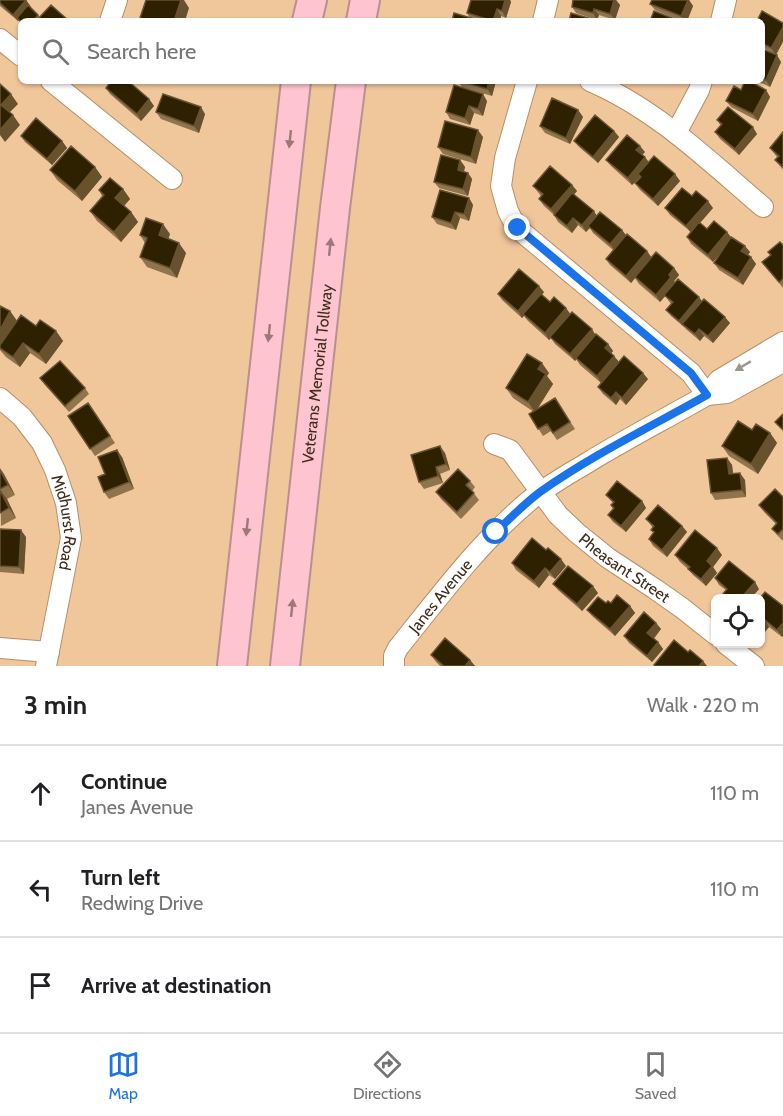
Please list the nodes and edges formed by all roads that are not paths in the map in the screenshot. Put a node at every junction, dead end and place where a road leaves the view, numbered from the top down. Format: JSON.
{"nodes":[{"id":1,"x":117,"y":0,"type":"edge"},
{"id":2,"x":312,"y":0,"type":"edge"},
{"id":3,"x":365,"y":0,"type":"edge"},
{"id":4,"x":548,"y":0,"type":"edge"},
{"id":5,"x":726,"y":0,"type":"edge"},
{"id":6,"x":111,"y":18,"type":"edge"},
{"id":7,"x":308,"y":18,"type":"edge"},
{"id":8,"x":362,"y":18,"type":"edge"},
{"id":9,"x":544,"y":18,"type":"edge"},
{"id":10,"x":722,"y":18,"type":"edge"},
{"id":11,"x":0,"y":39,"type":"edge"},
{"id":12,"x":18,"y":54,"type":"edge"},
{"id":13,"x":296,"y":84,"type":"edge"},
{"id":14,"x":351,"y":84,"type":"edge"},
{"id":15,"x":526,"y":84,"type":"edge"},
{"id":16,"x":597,"y":84,"type":"edge"},
{"id":17,"x":701,"y":84,"type":"edge"},
{"id":18,"x":64,"y":85,"type":"edge"},
{"id":19,"x":676,"y":134,"type":"junction"},
{"id":20,"x":172,"y":179,"type":"dead end"},
{"id":21,"x":763,"y":207,"type":"dead end"},
{"id":22,"x":783,"y":342,"type":"edge"},
{"id":23,"x":783,"y":362,"type":"edge"},
{"id":24,"x":707,"y":395,"type":"junction"},
{"id":25,"x":0,"y":398,"type":"edge"},
{"id":26,"x":494,"y":444,"type":"dead end"},
{"id":27,"x":541,"y":492,"type":"junction"},
{"id":28,"x":711,"y":631,"type":"edge"},
{"id":29,"x":0,"y":648,"type":"edge"},
{"id":30,"x":731,"y":648,"type":"edge"},
{"id":31,"x":48,"y":659,"type":"edge"},
{"id":32,"x":232,"y":666,"type":"edge"},
{"id":33,"x":285,"y":666,"type":"edge"},
{"id":34,"x":394,"y":666,"type":"edge"},
{"id":35,"x":754,"y":666,"type":"edge"}],
"edges":[{"from":1,"to":6,"type":"street"},
{"from":2,"to":7,"type":"highway"},
{"from":3,"to":8,"type":"highway"},
{"from":4,"to":9,"type":"street"},
{"from":5,"to":10,"type":"street"},
{"from":11,"to":12,"type":"street"},
{"from":13,"to":32,"type":"highway","one_way":true},
{"from":33,"to":14,"type":"highway","name":"Veterans Memorial Tollway","one_way":true},
{"from":15,"to":24,"type":"street"},
{"from":16,"to":19,"type":"street"},
{"from":17,"to":19,"type":"street"},
{"from":18,"to":20,"type":"street"},
{"from":19,"to":21,"type":"street"},
{"from":22,"to":24,"type":"street","name":"Janes Avenue","one_way":true},
{"from":23,"to":24,"type":"street","name":"Janes Avenue"},
{"from":24,"to":27,"type":"street","name":"Janes Avenue"},
{"from":25,"to":31,"type":"street","name":"Midhurst Road"},
{"from":26,"to":27,"type":"street","name":"Pheasant Street"},
{"from":27,"to":28,"type":"street","name":"Pheasant Street"},
{"from":27,"to":34,"type":"street","name":"Janes Avenue"},
{"from":29,"to":31,"type":"street"},
{"from":30,"to":35,"type":"street"}]}
